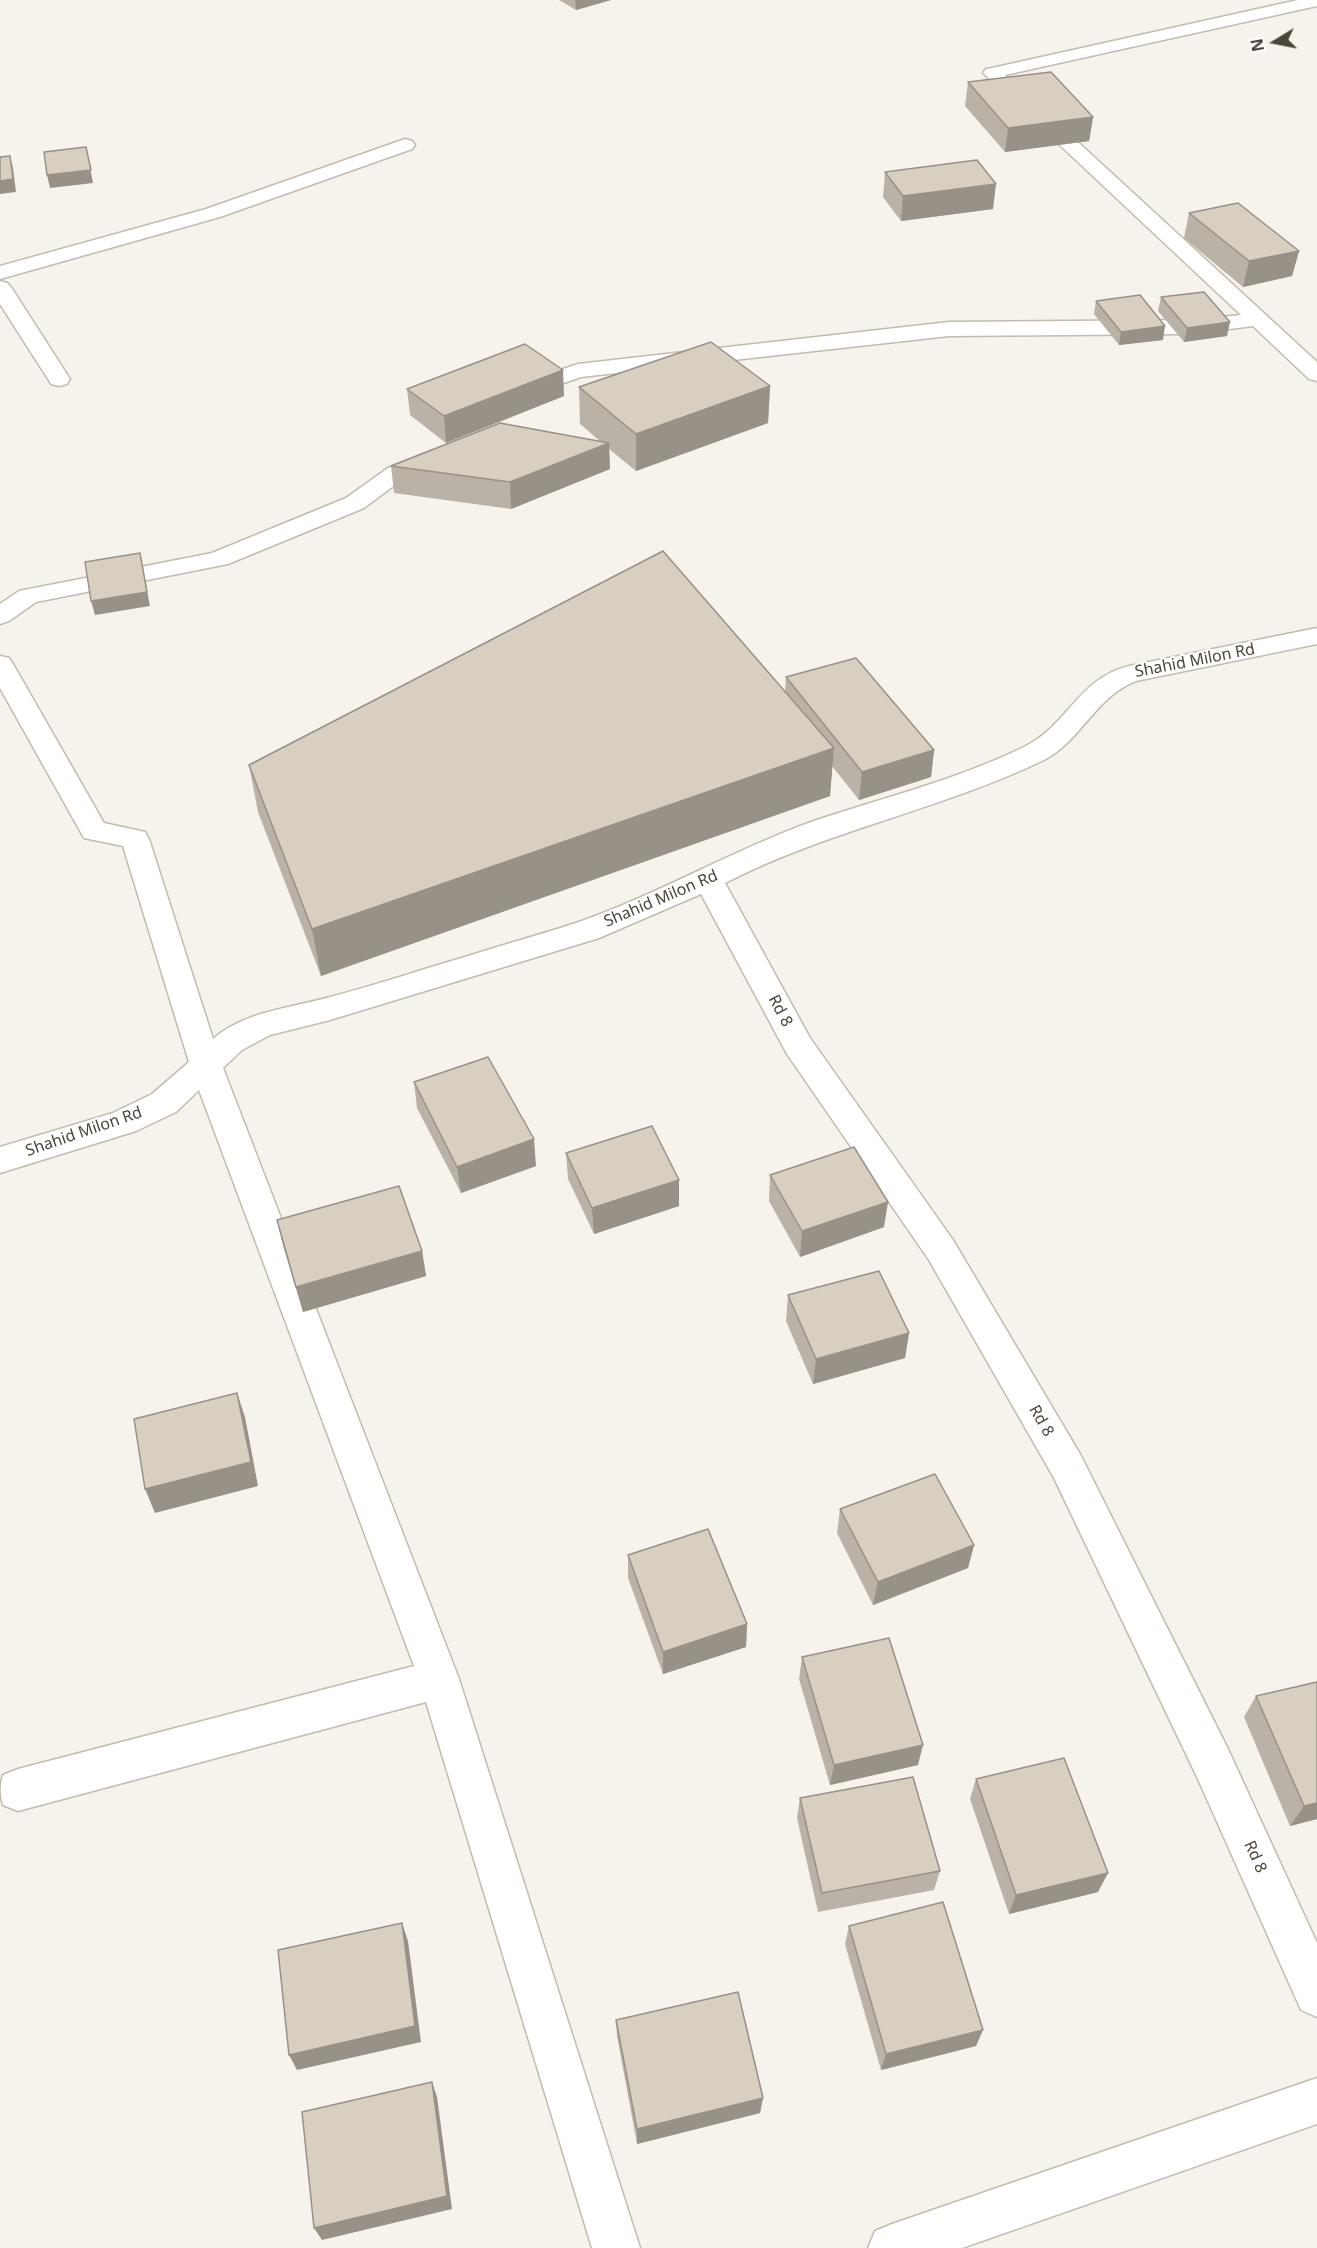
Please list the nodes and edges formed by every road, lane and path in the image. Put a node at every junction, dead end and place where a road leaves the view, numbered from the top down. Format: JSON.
{"nodes":[{"id":1,"x":1317,"y":1,"type":"edge"},
{"id":2,"x":405,"y":145,"type":"dead end"},
{"id":3,"x":0,"y":273,"type":"edge"},
{"id":4,"x":0,"y":287,"type":"edge"},
{"id":5,"x":1258,"y":319,"type":"junction"},
{"id":6,"x":1317,"y":374,"type":"edge"},
{"id":7,"x":59,"y":379,"type":"dead end"},
{"id":8,"x":503,"y":398,"type":"edge"},
{"id":9,"x":451,"y":451,"type":"edge"},
{"id":10,"x":0,"y":616,"type":"edge"},
{"id":11,"x":1317,"y":636,"type":"edge"},
{"id":12,"x":0,"y":664,"type":"edge"},
{"id":13,"x":708,"y":879,"type":"junction"},
{"id":14,"x":205,"y":1064,"type":"junction"},
{"id":15,"x":0,"y":1160,"type":"edge"},
{"id":16,"x":439,"y":1678,"type":"junction"},
{"id":17,"x":18,"y":1790,"type":"dead end"},
{"id":18,"x":1317,"y":1994,"type":"edge"},
{"id":19,"x":1317,"y":2102,"type":"edge"},
{"id":20,"x":616,"y":2248,"type":"edge"},
{"id":21,"x":892,"y":2248,"type":"edge"}],
"edges":[{"from":1,"to":5,"type":"street"},
{"from":2,"to":3,"type":"street"},
{"from":4,"to":7,"type":"street"},
{"from":5,"to":6,"type":"street"},
{"from":5,"to":8,"type":"street"},
{"from":9,"to":10,"type":"street"},
{"from":11,"to":13,"type":"street","name":"Shahid Milon Rd"},
{"from":12,"to":14,"type":"street"},
{"from":13,"to":14,"type":"street","name":"Shahid Milon Rd"},
{"from":13,"to":18,"type":"street","name":"Rd 8"},
{"from":14,"to":15,"type":"street","name":"Shahid Milon Rd"},
{"from":14,"to":16,"type":"street"},
{"from":16,"to":17,"type":"street"},
{"from":16,"to":20,"type":"street"},
{"from":19,"to":21,"type":"street"}]}
